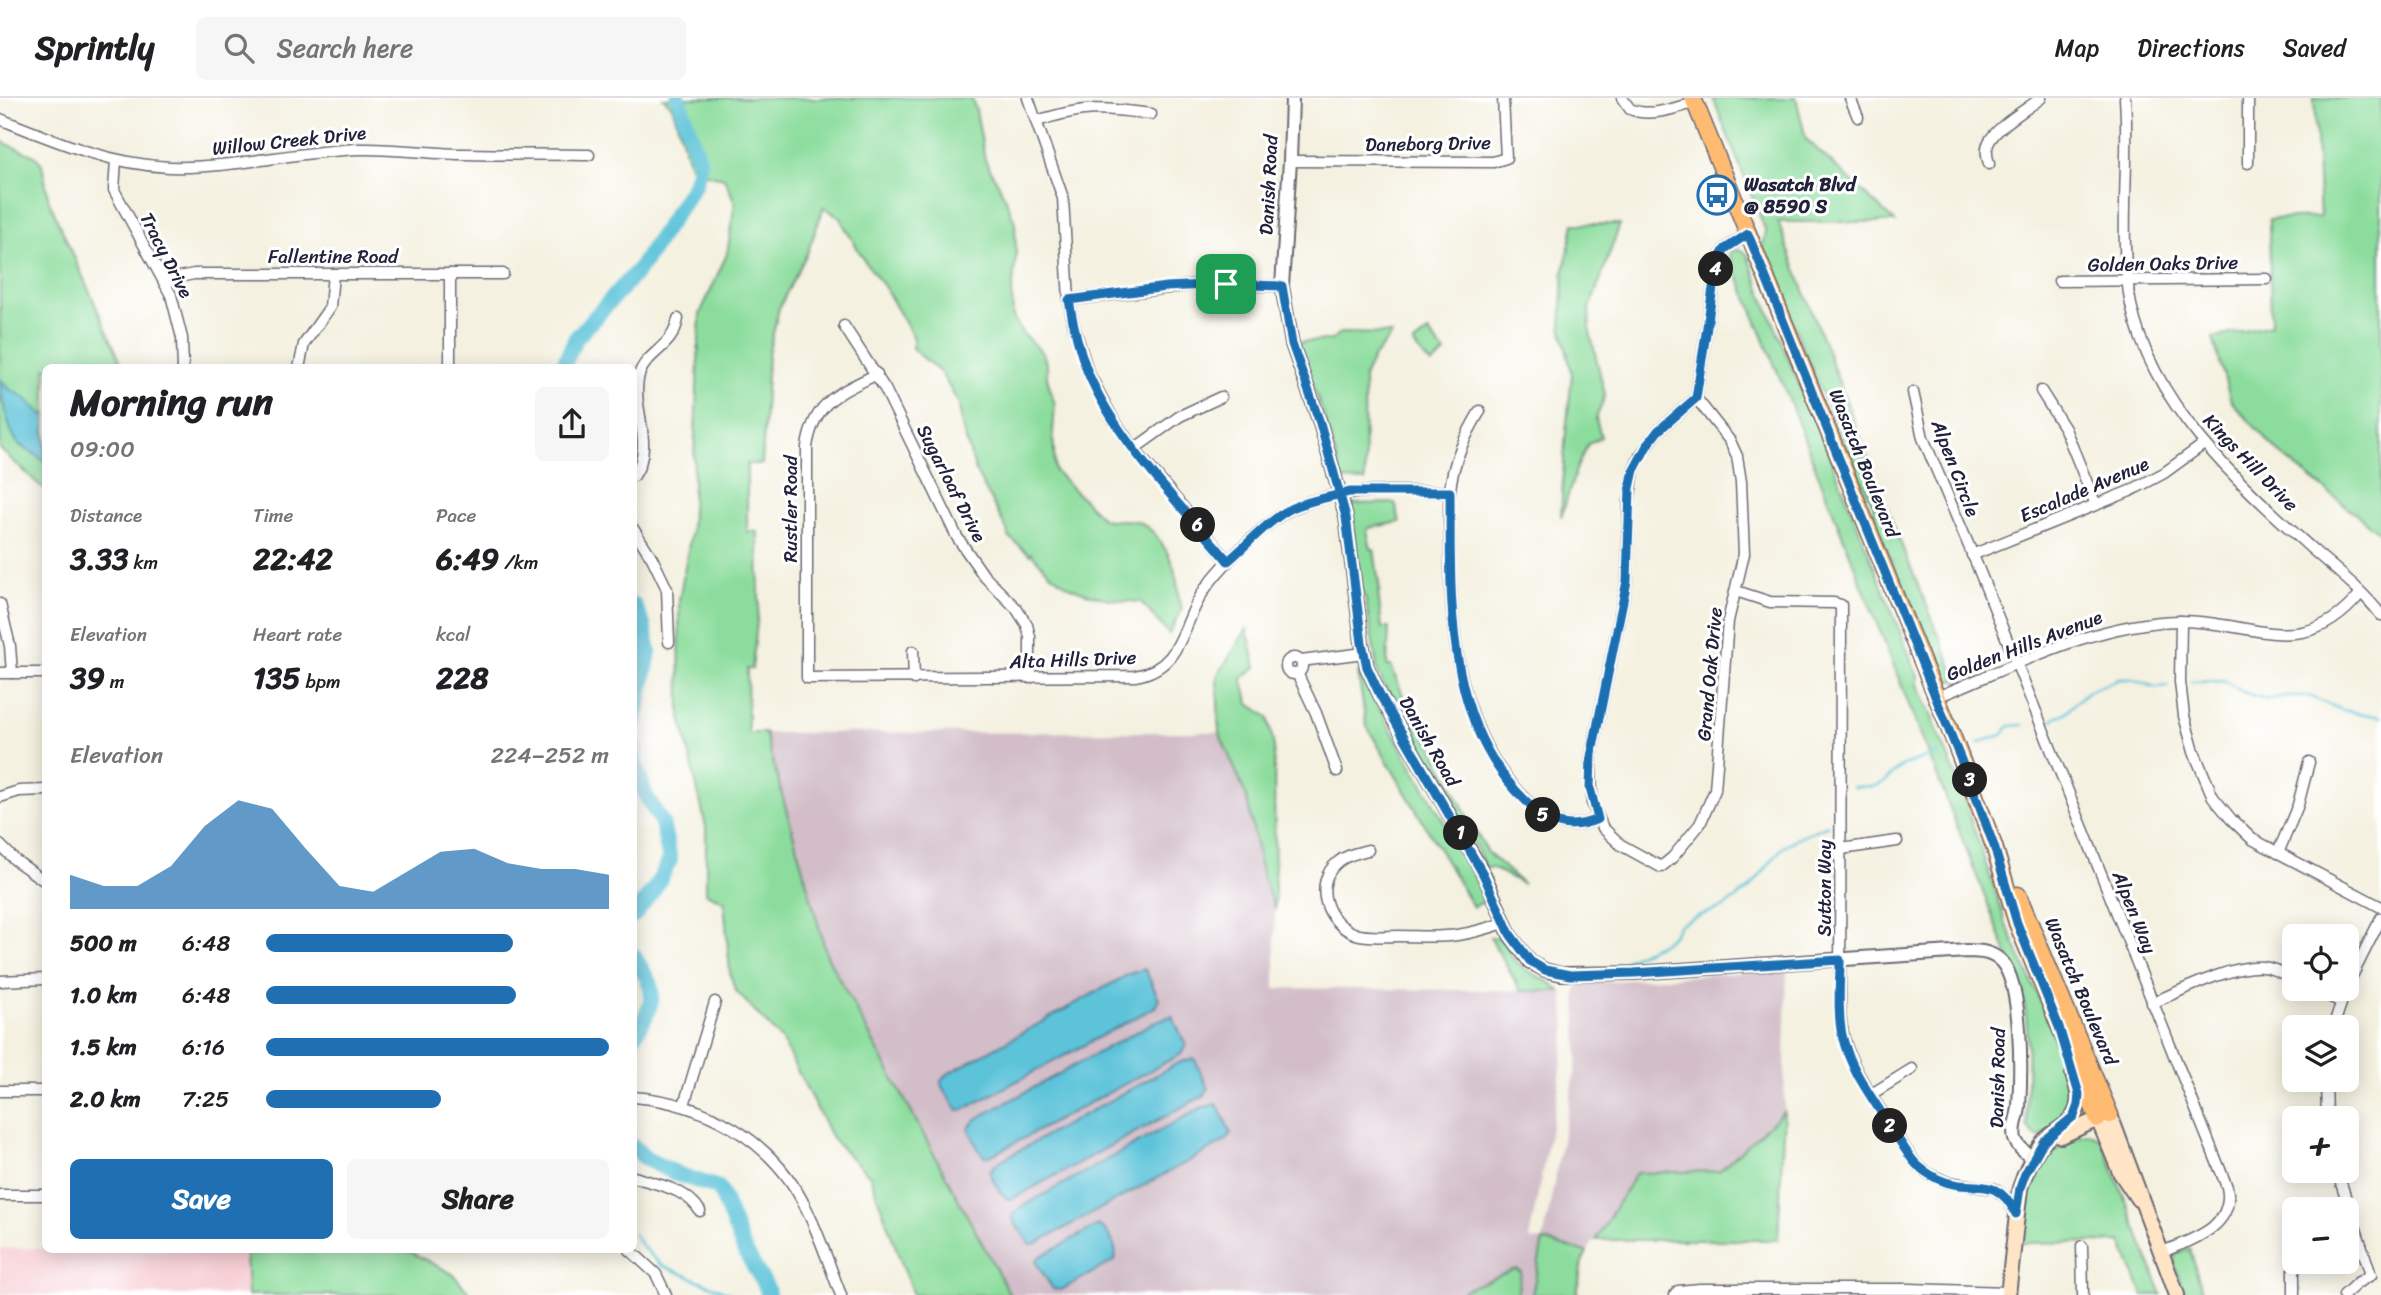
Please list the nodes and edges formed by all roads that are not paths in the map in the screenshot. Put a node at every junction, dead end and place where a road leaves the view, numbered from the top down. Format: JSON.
{"nodes":[{"id":1,"x":1028,"y":98,"type":"edge"},
{"id":2,"x":1292,"y":98,"type":"edge"},
{"id":3,"x":1503,"y":98,"type":"edge"},
{"id":4,"x":1622,"y":98,"type":"edge"},
{"id":5,"x":1850,"y":98,"type":"edge"},
{"id":6,"x":2040,"y":98,"type":"edge"},
{"id":7,"x":2125,"y":98,"type":"edge"},
{"id":8,"x":2248,"y":98,"type":"edge"},
{"id":9,"x":1694,"y":100,"type":"edge"},
{"id":10,"x":1151,"y":114,"type":"dead end"},
{"id":11,"x":1858,"y":117,"type":"dead end"},
{"id":12,"x":0,"y":120,"type":"edge"},
{"id":13,"x":1037,"y":121,"type":"junction"},
{"id":14,"x":589,"y":155,"type":"dead end"},
{"id":15,"x":116,"y":160,"type":"junction"},
{"id":16,"x":1290,"y":161,"type":"junction"},
{"id":17,"x":2248,"y":163,"type":"dead end"},
{"id":18,"x":1989,"y":164,"type":"dead end"},
{"id":19,"x":1748,"y":234,"type":"junction"},
{"id":20,"x":333,"y":274,"type":"junction"},
{"id":21,"x":450,"y":274,"type":"junction"},
{"id":22,"x":503,"y":274,"type":"dead end"},
{"id":23,"x":2267,"y":279,"type":"dead end"},
{"id":24,"x":2060,"y":281,"type":"dead end"},
{"id":25,"x":2127,"y":281,"type":"junction"},
{"id":26,"x":166,"y":283,"type":"junction"},
{"id":27,"x":1282,"y":286,"type":"junction"},
{"id":28,"x":1069,"y":300,"type":"junction"},
{"id":29,"x":678,"y":319,"type":"dead end"},
{"id":30,"x":844,"y":326,"type":"dead end"},
{"id":31,"x":183,"y":364,"type":"edge"},
{"id":32,"x":300,"y":364,"type":"edge"},
{"id":33,"x":450,"y":364,"type":"edge"},
{"id":34,"x":877,"y":374,"type":"junction"},
{"id":35,"x":2041,"y":391,"type":"dead end"},
{"id":36,"x":1913,"y":392,"type":"dead end"},
{"id":37,"x":1221,"y":397,"type":"dead end"},
{"id":38,"x":1696,"y":398,"type":"junction"},
{"id":39,"x":1480,"y":411,"type":"dead end"},
{"id":40,"x":2204,"y":443,"type":"junction"},
{"id":41,"x":1134,"y":449,"type":"junction"},
{"id":42,"x":637,"y":471,"type":"edge"},
{"id":43,"x":1450,"y":492,"type":"junction"},
{"id":44,"x":1340,"y":495,"type":"junction"},
{"id":45,"x":2096,"y":505,"type":"junction"},
{"id":46,"x":637,"y":535,"type":"edge"},
{"id":47,"x":1972,"y":555,"type":"junction"},
{"id":48,"x":1228,"y":561,"type":"junction"},
{"id":49,"x":1736,"y":592,"type":"junction"},
{"id":50,"x":2361,"y":593,"type":"junction"},
{"id":51,"x":0,"y":604,"type":"edge"},
{"id":52,"x":2381,"y":615,"type":"edge"},
{"id":53,"x":2180,"y":621,"type":"junction"},
{"id":54,"x":668,"y":642,"type":"dead end"},
{"id":55,"x":913,"y":651,"type":"dead end"},
{"id":56,"x":1364,"y":653,"type":"junction"},
{"id":57,"x":1301,"y":661,"type":"junction"},
{"id":58,"x":2017,"y":664,"type":"junction"},
{"id":59,"x":0,"y":673,"type":"edge"},
{"id":60,"x":12,"y":673,"type":"junction"},
{"id":61,"x":42,"y":673,"type":"edge"},
{"id":62,"x":1297,"y":673,"type":"junction"},
{"id":63,"x":807,"y":678,"type":"joint"},
{"id":64,"x":1030,"y":678,"type":"junction"},
{"id":65,"x":914,"y":679,"type":"junction"},
{"id":66,"x":1937,"y":697,"type":"junction"},
{"id":67,"x":2309,"y":762,"type":"dead end"},
{"id":68,"x":1337,"y":771,"type":"dead end"},
{"id":69,"x":42,"y":790,"type":"edge"},
{"id":70,"x":0,"y":797,"type":"edge"},
{"id":71,"x":1598,"y":819,"type":"junction"},
{"id":72,"x":1898,"y":841,"type":"dead end"},
{"id":73,"x":0,"y":845,"type":"edge"},
{"id":74,"x":1841,"y":849,"type":"junction"},
{"id":75,"x":1368,"y":850,"type":"dead end"},
{"id":76,"x":2278,"y":853,"type":"junction"},
{"id":77,"x":42,"y":879,"type":"edge"},
{"id":78,"x":2381,"y":907,"type":"edge"},
{"id":79,"x":2381,"y":918,"type":"edge"},
{"id":80,"x":1504,"y":923,"type":"junction"},
{"id":81,"x":1840,"y":960,"type":"junction"},
{"id":82,"x":2359,"y":962,"type":"edge"},
{"id":83,"x":2282,"y":973,"type":"edge"},
{"id":84,"x":42,"y":979,"type":"edge"},
{"id":85,"x":0,"y":981,"type":"edge"},
{"id":86,"x":715,"y":1002,"type":"dead end"},
{"id":87,"x":2341,"y":1002,"type":"edge"},
{"id":88,"x":2152,"y":1003,"type":"junction"},
{"id":89,"x":2337,"y":1015,"type":"edge"},
{"id":90,"x":2063,"y":1023,"type":"junction"},
{"id":91,"x":1912,"y":1069,"type":"dead end"},
{"id":92,"x":0,"y":1091,"type":"edge"},
{"id":93,"x":42,"y":1091,"type":"edge"},
{"id":94,"x":1870,"y":1095,"type":"junction"},
{"id":95,"x":637,"y":1097,"type":"edge"},
{"id":96,"x":684,"y":1105,"type":"junction"},
{"id":97,"x":2104,"y":1117,"type":"junction"},
{"id":98,"x":2033,"y":1159,"type":"junction"},
{"id":99,"x":637,"y":1178,"type":"edge"},
{"id":100,"x":2341,"y":1183,"type":"edge"},
{"id":101,"x":0,"y":1195,"type":"edge"},
{"id":102,"x":42,"y":1195,"type":"edge"},
{"id":103,"x":700,"y":1211,"type":"dead end"},
{"id":104,"x":2016,"y":1214,"type":"junction"},
{"id":105,"x":2082,"y":1246,"type":"dead end"},
{"id":106,"x":2162,"y":1252,"type":"junction"},
{"id":107,"x":633,"y":1253,"type":"edge"},
{"id":108,"x":2294,"y":1274,"type":"edge"},
{"id":109,"x":1920,"y":1293,"type":"edge"},
{"id":110,"x":2008,"y":1294,"type":"edge"},
{"id":111,"x":666,"y":1295,"type":"edge"},
{"id":112,"x":841,"y":1295,"type":"edge"},
{"id":113,"x":1675,"y":1295,"type":"edge"},
{"id":114,"x":2083,"y":1295,"type":"edge"},
{"id":115,"x":2177,"y":1295,"type":"edge"},
{"id":116,"x":2294,"y":1295,"type":"edge"},
{"id":117,"x":2344,"y":1295,"type":"edge"}],
"edges":[{"from":1,"to":13,"type":"street"},
{"from":2,"to":16,"type":"street","name":"Danish Road"},
{"from":3,"to":16,"type":"street","name":"Daneborg Drive"},
{"from":4,"to":9,"type":"street"},
{"from":5,"to":11,"type":"street"},
{"from":6,"to":18,"type":"street"},
{"from":7,"to":25,"type":"street","name":"Kings Hill Drive"},
{"from":8,"to":17,"type":"street"},
{"from":9,"to":19,"type":"main road","name":"Wasatch Boulevard"},
{"from":10,"to":13,"type":"street"},
{"from":12,"to":15,"type":"street","name":"Willow Creek Drive"},
{"from":13,"to":28,"type":"street"},
{"from":14,"to":15,"type":"street","name":"Willow Creek Drive"},
{"from":15,"to":26,"type":"street","name":"Tracy Drive"},
{"from":16,"to":27,"type":"street","name":"Danish Road"},
{"from":19,"to":38,"type":"street"},
{"from":19,"to":66,"type":"main road","name":"Wasatch Boulevard"},
{"from":20,"to":21,"type":"street","name":"Fallentine Road"},
{"from":20,"to":26,"type":"street","name":"Fallentine Road"},
{"from":20,"to":32,"type":"street"},
{"from":21,"to":22,"type":"street","name":"Fallentine Road"},
{"from":21,"to":33,"type":"street"},
{"from":23,"to":25,"type":"street","name":"Golden Oaks Drive"},
{"from":24,"to":25,"type":"street","name":"Golden Oaks Drive"},
{"from":25,"to":40,"type":"street","name":"Kings Hill Drive"},
{"from":26,"to":31,"type":"street","name":"Tracy Drive"},
{"from":27,"to":28,"type":"street"},
{"from":27,"to":44,"type":"street","name":"Danish Road"},
{"from":28,"to":41,"type":"street"},
{"from":29,"to":42,"type":"street"},
{"from":30,"to":34,"type":"street","name":"Sugarloaf Drive"},
{"from":34,"to":63,"type":"street","name":"Rustler Road"},
{"from":34,"to":64,"type":"street","name":"Sugarloaf Drive"},
{"from":35,"to":45,"type":"street"},
{"from":36,"to":47,"type":"street","name":"Alpen Circle"},
{"from":37,"to":41,"type":"street"},
{"from":38,"to":49,"type":"street","name":"Grand Oak Drive"},
{"from":38,"to":71,"type":"street"},
{"from":39,"to":43,"type":"street"},
{"from":40,"to":45,"type":"street","name":"Escalade Avenue"},
{"from":40,"to":50,"type":"street","name":"Kings Hill Drive"},
{"from":41,"to":48,"type":"street"},
{"from":43,"to":44,"type":"street","name":"Alta Hills Drive"},
{"from":43,"to":71,"type":"street"},
{"from":44,"to":48,"type":"street","name":"Alta Hills Drive"},
{"from":44,"to":56,"type":"street","name":"Danish Road"},
{"from":45,"to":47,"type":"street","name":"Escalade Avenue"},
{"from":46,"to":54,"type":"street"},
{"from":47,"to":58,"type":"street","name":"Alpen Way"},
{"from":48,"to":64,"type":"street","name":"Alta Hills Drive"},
{"from":49,"to":71,"type":"street","name":"Grand Oak Drive"},
{"from":49,"to":74,"type":"street","name":"Sutton Way"},
{"from":50,"to":52,"type":"street","name":"Kings Hill Drive"},
{"from":50,"to":53,"type":"street","name":"Golden Hills Avenue"},
{"from":51,"to":60,"type":"street"},
{"from":53,"to":58,"type":"street","name":"Golden Hills Avenue"},
{"from":53,"to":76,"type":"street"},
{"from":55,"to":65,"type":"street"},
{"from":56,"to":57,"type":"street"},
{"from":56,"to":80,"type":"street","name":"Danish Road"},
{"from":57,"to":62,"type":"street"},
{"from":57,"to":62,"type":"street"},
{"from":58,"to":66,"type":"street","name":"Golden Hills Avenue"},
{"from":58,"to":88,"type":"street","name":"Alpen Way"},
{"from":59,"to":60,"type":"street"},
{"from":60,"to":61,"type":"street"},
{"from":62,"to":68,"type":"street"},
{"from":63,"to":65,"type":"street","name":"Alta Hills Drive"},
{"from":64,"to":65,"type":"street","name":"Alta Hills Drive"},
{"from":66,"to":90,"type":"main road","name":"Wasatch Boulevard"},
{"from":67,"to":76,"type":"street"},
{"from":69,"to":70,"type":"street"},
{"from":72,"to":74,"type":"street"},
{"from":73,"to":77,"type":"street"},
{"from":74,"to":81,"type":"street","name":"Sutton Way"},
{"from":75,"to":80,"type":"street"},
{"from":76,"to":78,"type":"street"},
{"from":79,"to":82,"type":"street"},
{"from":80,"to":81,"type":"street","name":"Danish Road"},
{"from":81,"to":94,"type":"street","name":"Sutton Way"},
{"from":81,"to":98,"type":"street","name":"Danish Road"},
{"from":83,"to":88,"type":"street"},
{"from":84,"to":85,"type":"street"},
{"from":86,"to":96,"type":"street"},
{"from":87,"to":89,"type":"street"},
{"from":88,"to":106,"type":"street","name":"Alpen Way"},
{"from":90,"to":97,"type":"main road","name":"Wasatch Boulevard"},
{"from":90,"to":98,"type":"main road","name":"Wasatch Boulevard"},
{"from":91,"to":94,"type":"street"},
{"from":92,"to":93,"type":"street"},
{"from":94,"to":104,"type":"street","name":"Sutton Way"},
{"from":95,"to":96,"type":"street"},
{"from":96,"to":112,"type":"street"},
{"from":97,"to":98,"type":"main road","name":"Wasatch Boulevard"},
{"from":97,"to":106,"type":"main road"},
{"from":98,"to":104,"type":"main road","name":"Wasatch Boulevard"},
{"from":99,"to":103,"type":"street"},
{"from":100,"to":117,"type":"street"},
{"from":101,"to":102,"type":"street"},
{"from":104,"to":110,"type":"main road","name":"Wasatch Boulevard"},
{"from":105,"to":114,"type":"street"},
{"from":106,"to":115,"type":"main road"},
{"from":107,"to":111,"type":"street"},
{"from":108,"to":116,"type":"street"},
{"from":109,"to":110,"type":"street"},
{"from":109,"to":113,"type":"street"}]}
